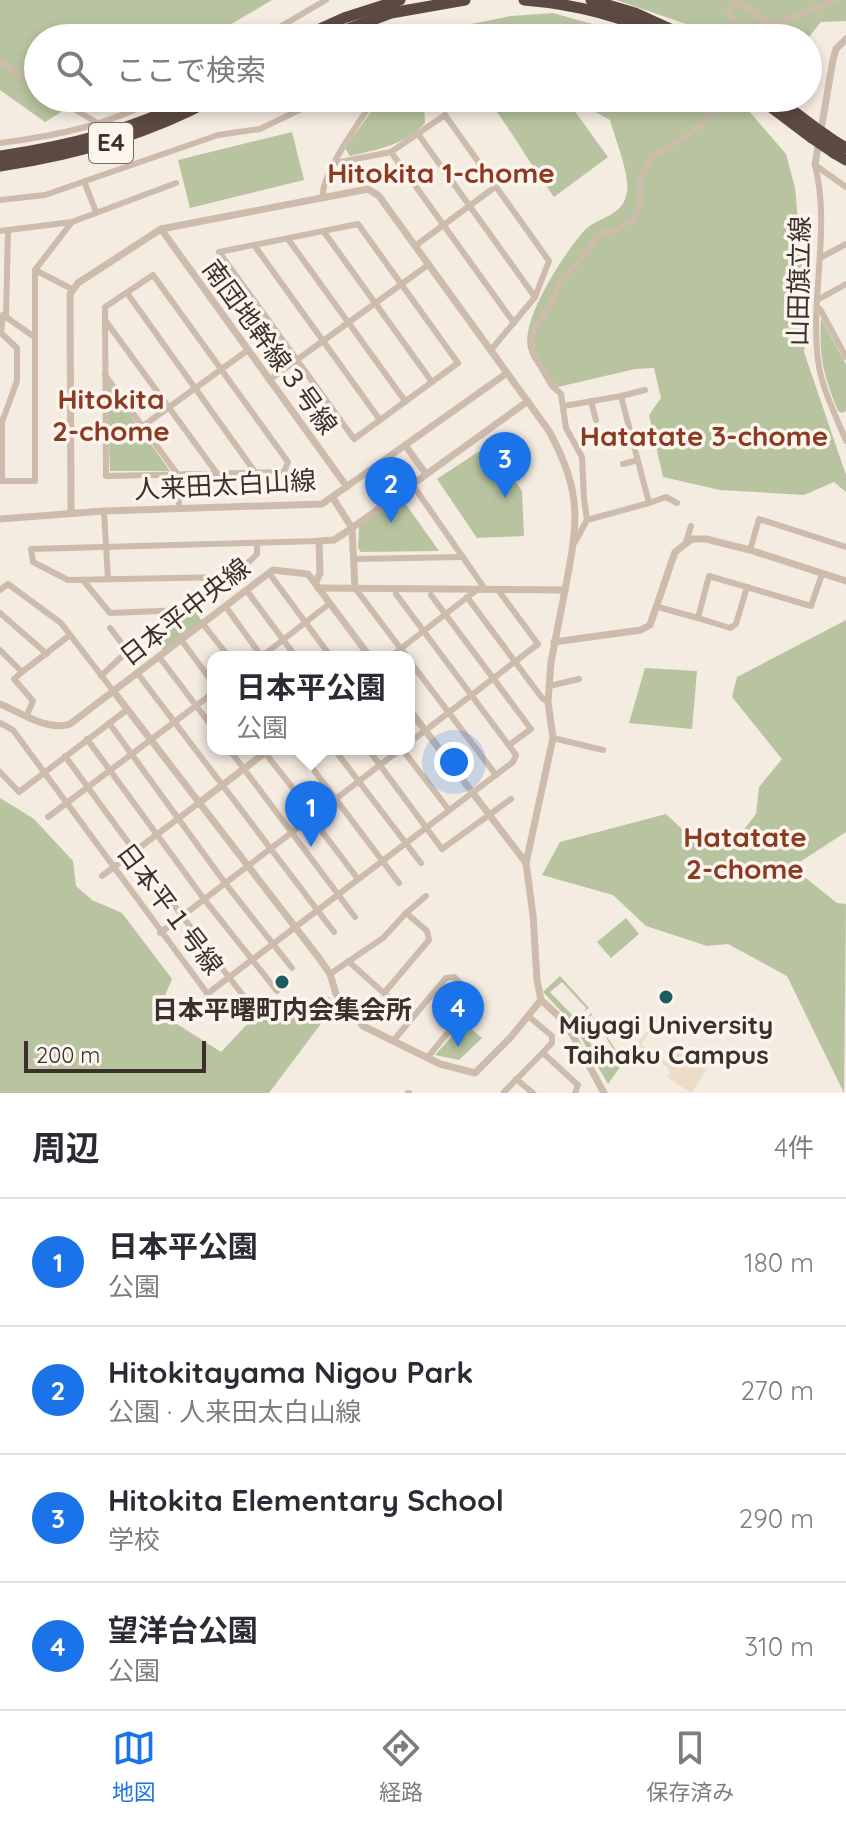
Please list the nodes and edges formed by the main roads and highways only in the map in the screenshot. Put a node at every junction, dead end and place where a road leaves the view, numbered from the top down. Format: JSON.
{"nodes":[{"id":1,"x":400,"y":0,"type":"edge"},
{"id":2,"x":465,"y":0,"type":"edge"},
{"id":3,"x":524,"y":0,"type":"edge"},
{"id":4,"x":591,"y":0,"type":"edge"},
{"id":5,"x":331,"y":24,"type":"edge"},
{"id":6,"x":362,"y":24,"type":"edge"},
{"id":7,"x":634,"y":24,"type":"edge"},
{"id":8,"x":659,"y":24,"type":"edge"},
{"id":9,"x":161,"y":112,"type":"edge"},
{"id":10,"x":189,"y":112,"type":"edge"},
{"id":11,"x":781,"y":112,"type":"edge"},
{"id":12,"x":791,"y":112,"type":"edge"},
{"id":13,"x":813,"y":132,"type":"junction"},
{"id":14,"x":839,"y":148,"type":"edge"},
{"id":15,"x":0,"y":156,"type":"edge"},
{"id":16,"x":846,"y":160,"type":"edge"},
{"id":17,"x":0,"y":166,"type":"edge"}],
"edges":[{"from":1,"to":5,"type":"highway"},
{"from":2,"to":6,"type":"highway"},
{"from":3,"to":7,"type":"highway"},
{"from":4,"to":8,"type":"highway"},
{"from":9,"to":15,"type":"highway","number":"E4"},
{"from":10,"to":17,"type":"highway","number":"E4"},
{"from":11,"to":13,"type":"highway"},
{"from":12,"to":13,"type":"highway"},
{"from":13,"to":14,"type":"highway","bridge":true},
{"from":14,"to":16,"type":"highway"}]}
